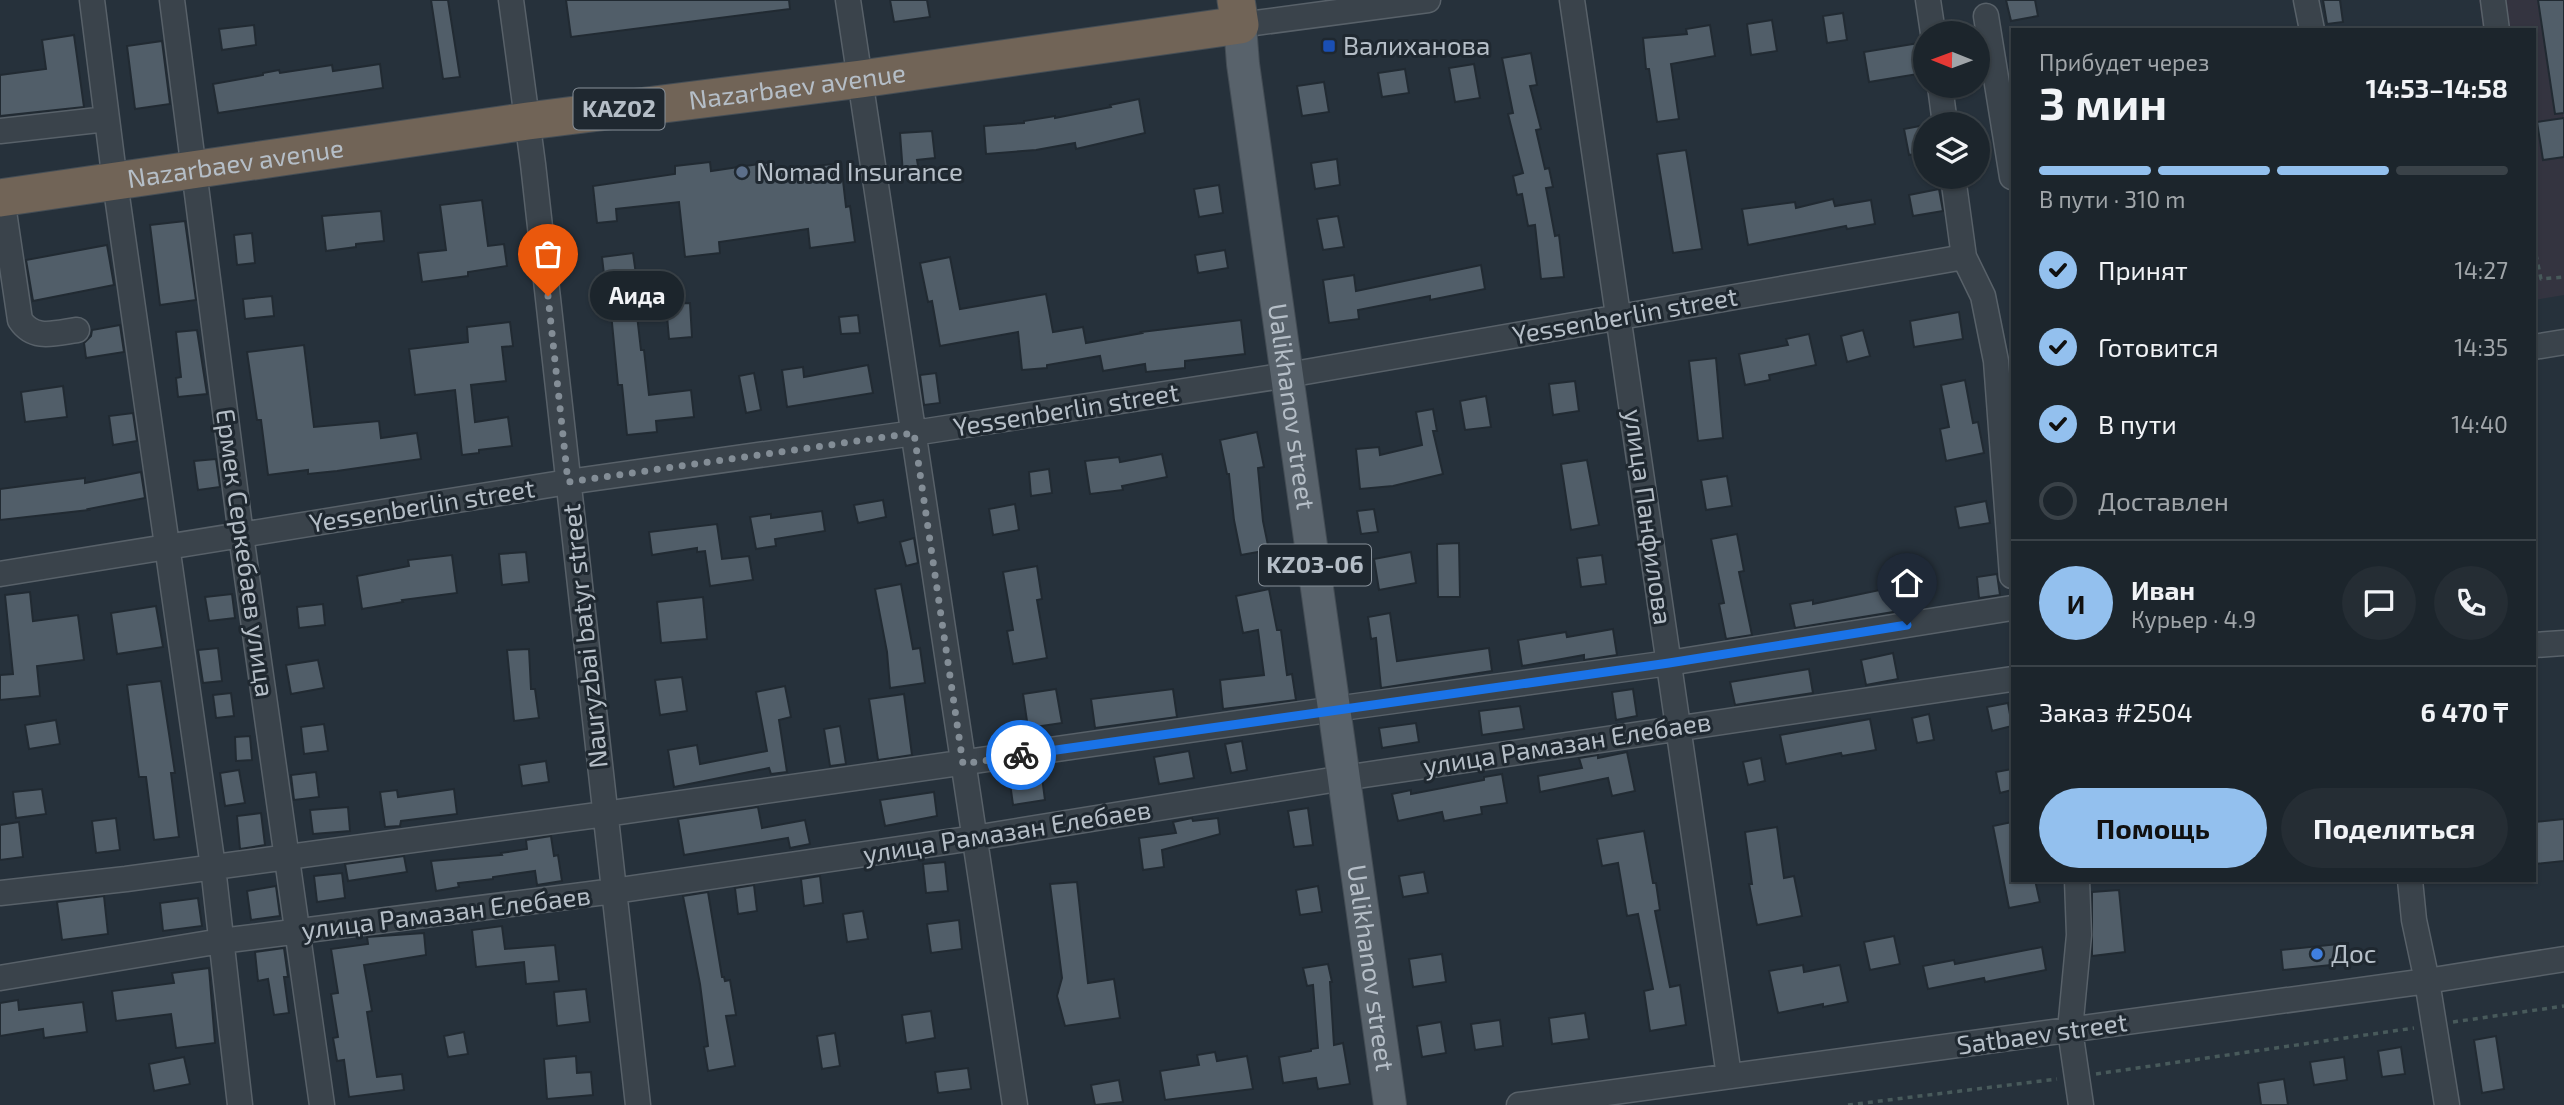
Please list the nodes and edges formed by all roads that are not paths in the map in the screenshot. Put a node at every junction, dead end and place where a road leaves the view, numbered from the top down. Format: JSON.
{"nodes":[{"id":1,"x":92,"y":0,"type":"edge"},
{"id":2,"x":172,"y":0,"type":"edge"},
{"id":3,"x":511,"y":0,"type":"edge"},
{"id":4,"x":848,"y":0,"type":"edge"},
{"id":5,"x":1428,"y":0,"type":"edge"},
{"id":6,"x":1572,"y":0,"type":"edge"},
{"id":7,"x":1928,"y":0,"type":"edge"},
{"id":8,"x":2306,"y":0,"type":"edge"},
{"id":9,"x":2493,"y":0,"type":"edge"},
{"id":10,"x":1238,"y":12,"type":"edge"},
{"id":11,"x":1986,"y":16,"type":"dead end"},
{"id":12,"x":1931,"y":21,"type":"edge"},
{"id":13,"x":2312,"y":28,"type":"edge"},
{"id":14,"x":2497,"y":28,"type":"edge"},
{"id":15,"x":861,"y":79,"type":"junction"},
{"id":16,"x":107,"y":119,"type":"junction"},
{"id":17,"x":528,"y":121,"type":"junction"},
{"id":18,"x":0,"y":131,"type":"edge"},
{"id":19,"x":195,"y":171,"type":"junction"},
{"id":20,"x":2011,"y":171,"type":"edge"},
{"id":21,"x":115,"y":182,"type":"junction"},
{"id":22,"x":1955,"y":189,"type":"edge"},
{"id":23,"x":1,"y":198,"type":"edge"},
{"id":24,"x":1964,"y":257,"type":"junction"},
{"id":25,"x":1619,"y":318,"type":"junction"},
{"id":26,"x":77,"y":330,"type":"dead end"},
{"id":27,"x":2564,"y":342,"type":"edge"},
{"id":28,"x":2536,"y":347,"type":"edge"},
{"id":29,"x":1288,"y":375,"type":"junction"},
{"id":30,"x":914,"y":433,"type":"junction"},
{"id":31,"x":568,"y":482,"type":"junction"},
{"id":32,"x":241,"y":535,"type":"junction"},
{"id":33,"x":169,"y":547,"type":"junction"},
{"id":34,"x":2011,"y":563,"type":"edge"},
{"id":35,"x":0,"y":574,"type":"edge"},
{"id":36,"x":2011,"y":608,"type":"edge"},
{"id":37,"x":2564,"y":643,"type":"edge"},
{"id":38,"x":2536,"y":645,"type":"edge"},
{"id":39,"x":1669,"y":663,"type":"junction"},
{"id":40,"x":2011,"y":679,"type":"edge"},
{"id":41,"x":1335,"y":709,"type":"junction"},
{"id":42,"x":1678,"y":727,"type":"junction"},
{"id":43,"x":963,"y":764,"type":"junction"},
{"id":44,"x":1344,"y":778,"type":"junction"},
{"id":45,"x":605,"y":814,"type":"junction"},
{"id":46,"x":974,"y":838,"type":"junction"},
{"id":47,"x":286,"y":857,"type":"junction"},
{"id":48,"x":213,"y":867,"type":"junction"},
{"id":49,"x":2077,"y":882,"type":"edge"},
{"id":50,"x":2410,"y":882,"type":"edge"},
{"id":51,"x":614,"y":891,"type":"junction"},
{"id":52,"x":0,"y":893,"type":"edge"},
{"id":53,"x":298,"y":931,"type":"junction"},
{"id":54,"x":221,"y":941,"type":"junction"},
{"id":55,"x":2564,"y":959,"type":"edge"},
{"id":56,"x":0,"y":978,"type":"edge"},
{"id":57,"x":2427,"y":981,"type":"junction"},
{"id":58,"x":2070,"y":1030,"type":"junction"},
{"id":59,"x":1729,"y":1076,"type":"junction"},
{"id":60,"x":1610,"y":1099,"type":"edge"},
{"id":61,"x":240,"y":1105,"type":"edge"},
{"id":62,"x":322,"y":1105,"type":"edge"},
{"id":63,"x":638,"y":1105,"type":"edge"},
{"id":64,"x":1015,"y":1105,"type":"edge"},
{"id":65,"x":1390,"y":1105,"type":"edge"},
{"id":66,"x":1519,"y":1105,"type":"edge"},
{"id":67,"x":2081,"y":1105,"type":"edge"},
{"id":68,"x":2447,"y":1105,"type":"edge"}],
"edges":[{"from":1,"to":16,"type":"street"},
{"from":2,"to":19,"type":"street","name":"Ермек Серкебаев улица"},
{"from":3,"to":17,"type":"street","name":"Nauryzbai batyr street"},
{"from":4,"to":15,"type":"street"},
{"from":5,"to":10,"type":"street","name":"Nazarbaev avenue"},
{"from":6,"to":25,"type":"street","name":"улица Панфилова"},
{"from":7,"to":12,"type":"street"},
{"from":8,"to":13,"type":"street"},
{"from":9,"to":14,"type":"street"},
{"from":10,"to":15,"type":"highway","name":"Nazarbaev avenue","number":"KАZ02"},
{"from":10,"to":29,"type":"main road","name":"Ualikhanov street","number":"KZ03-06"},
{"from":11,"to":20,"type":"street"},
{"from":15,"to":17,"type":"highway","name":"Nazarbaev avenue","number":"KАZ02"},
{"from":15,"to":30,"type":"street"},
{"from":16,"to":18,"type":"street"},
{"from":16,"to":21,"type":"street"},
{"from":17,"to":19,"type":"highway","name":"Nazarbaev avenue","number":"KАZ02"},
{"from":17,"to":31,"type":"street","name":"Nauryzbai batyr street"},
{"from":19,"to":21,"type":"highway","name":"Nazarbaev avenue","number":"KАZ02"},
{"from":19,"to":32,"type":"street","name":"Ермек Серкебаев улица"},
{"from":21,"to":23,"type":"highway","name":"Nazarbaev avenue","number":"KАZ02"},
{"from":21,"to":33,"type":"street"},
{"from":22,"to":24,"type":"street"},
{"from":23,"to":26,"type":"street"},
{"from":24,"to":25,"type":"street","name":"Yessenberlin street"},
{"from":24,"to":34,"type":"street"},
{"from":25,"to":29,"type":"street","name":"Yessenberlin street"},
{"from":25,"to":39,"type":"street","name":"улица Панфилова"},
{"from":27,"to":28,"type":"street"},
{"from":29,"to":30,"type":"street","name":"Yessenberlin street"},
{"from":29,"to":41,"type":"main road","name":"Ualikhanov street","number":"KZ03-06"},
{"from":30,"to":31,"type":"street","name":"Yessenberlin street"},
{"from":30,"to":43,"type":"street"},
{"from":31,"to":32,"type":"street","name":"Yessenberlin street"},
{"from":31,"to":45,"type":"street","name":"Nauryzbai batyr street"},
{"from":32,"to":33,"type":"street","name":"Yessenberlin street"},
{"from":32,"to":47,"type":"street","name":"Ермек Серкебаев улица"},
{"from":33,"to":35,"type":"street","name":"Yessenberlin street"},
{"from":33,"to":48,"type":"street"},
{"from":36,"to":39,"type":"street"},
{"from":37,"to":38,"type":"street"},
{"from":39,"to":41,"type":"street"},
{"from":39,"to":42,"type":"street","name":"улица Панфилова"},
{"from":40,"to":42,"type":"street","name":"улица Рамазан Елебаев"},
{"from":41,"to":43,"type":"street"},
{"from":41,"to":44,"type":"main road","name":"Ualikhanov street","number":"KZ03-06"},
{"from":42,"to":44,"type":"street","name":"улица Рамазан Елебаев"},
{"from":42,"to":59,"type":"street","name":"улица Панфилова"},
{"from":43,"to":45,"type":"street"},
{"from":43,"to":46,"type":"street"},
{"from":44,"to":46,"type":"street","name":"улица Рамазан Елебаев"},
{"from":44,"to":65,"type":"main road","name":"Ualikhanov street","number":"KZ03-06"},
{"from":45,"to":47,"type":"street"},
{"from":45,"to":51,"type":"street","name":"Nauryzbai batyr street"},
{"from":46,"to":51,"type":"street","name":"улица Рамазан Елебаев"},
{"from":46,"to":64,"type":"street"},
{"from":47,"to":48,"type":"street"},
{"from":47,"to":53,"type":"street","name":"Ермек Серкебаев улица"},
{"from":48,"to":52,"type":"street"},
{"from":48,"to":54,"type":"street"},
{"from":49,"to":58,"type":"street"},
{"from":50,"to":57,"type":"street"},
{"from":51,"to":53,"type":"street","name":"улица Рамазан Елебаев"},
{"from":51,"to":63,"type":"street","name":"Nauryzbai batyr street"},
{"from":53,"to":54,"type":"street","name":"улица Рамазан Елебаев"},
{"from":53,"to":62,"type":"street","name":"Ермек Серкебаев улица"},
{"from":54,"to":56,"type":"street","name":"улица Рамазан Елебаев"},
{"from":54,"to":61,"type":"street"},
{"from":55,"to":57,"type":"street","name":"Satbaev street"},
{"from":57,"to":58,"type":"street","name":"Satbaev street"},
{"from":57,"to":68,"type":"street"},
{"from":58,"to":59,"type":"street","name":"Satbaev street"},
{"from":58,"to":67,"type":"street"},
{"from":59,"to":60,"type":"street","name":"Satbaev street"},
{"from":60,"to":66,"type":"street","name":"Satbaev street"}]}
